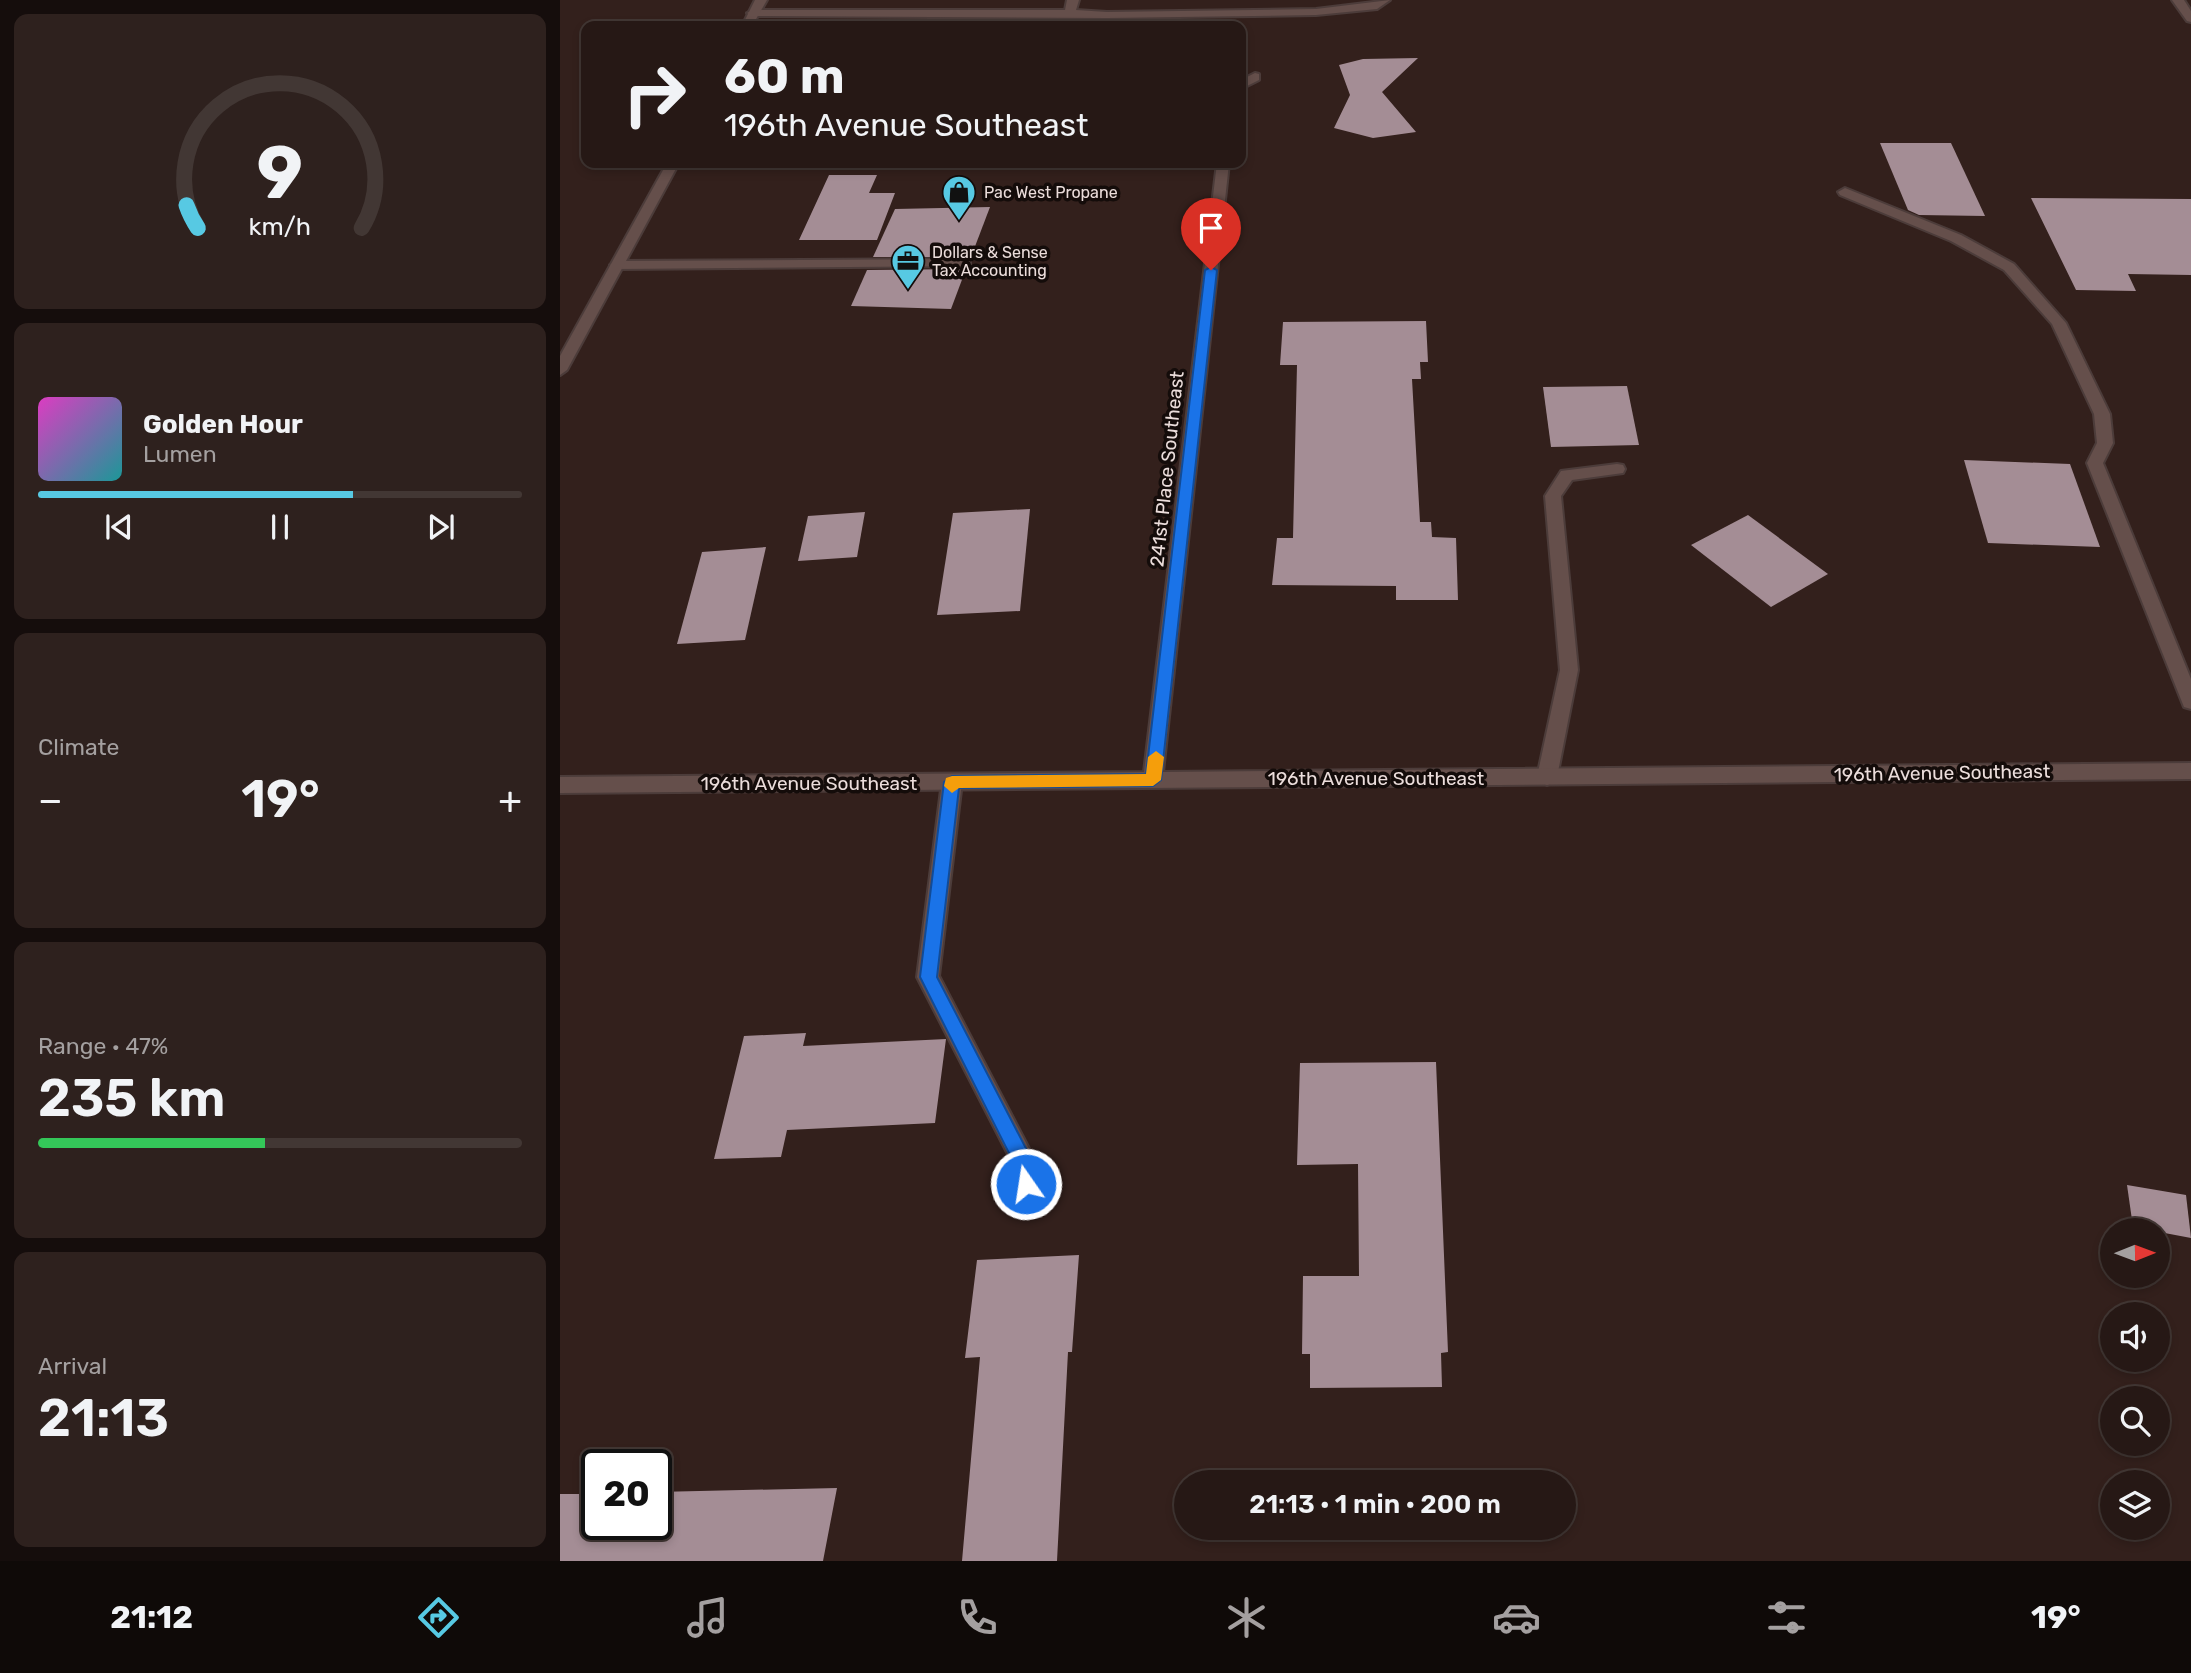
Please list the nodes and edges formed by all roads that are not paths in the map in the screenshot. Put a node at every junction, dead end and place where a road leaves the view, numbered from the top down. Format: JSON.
{"nodes":[{"id":1,"x":761,"y":0,"type":"edge"},
{"id":2,"x":898,"y":0,"type":"edge"},
{"id":3,"x":979,"y":0,"type":"edge"},
{"id":4,"x":1073,"y":0,"type":"edge"},
{"id":5,"x":1384,"y":0,"type":"edge"},
{"id":6,"x":2178,"y":0,"type":"edge"},
{"id":7,"x":754,"y":13,"type":"junction"},
{"id":8,"x":892,"y":13,"type":"junction"},
{"id":9,"x":975,"y":13,"type":"junction"},
{"id":10,"x":1070,"y":13,"type":"junction"},
{"id":11,"x":2191,"y":19,"type":"edge"},
{"id":12,"x":750,"y":21,"type":"edge"},
{"id":13,"x":1255,"y":77,"type":"dead end"},
{"id":14,"x":1246,"y":82,"type":"edge"},
{"id":15,"x":670,"y":168,"type":"edge"},
{"id":16,"x":1222,"y":168,"type":"edge"},
{"id":17,"x":1845,"y":192,"type":"dead end"},
{"id":18,"x":965,"y":263,"type":"dead end"},
{"id":19,"x":617,"y":265,"type":"junction"},
{"id":20,"x":560,"y":370,"type":"edge"},
{"id":21,"x":1617,"y":469,"type":"dead end"},
{"id":22,"x":2191,"y":702,"type":"edge"},
{"id":23,"x":2191,"y":771,"type":"edge"},
{"id":24,"x":1547,"y":777,"type":"junction"},
{"id":25,"x":1153,"y":780,"type":"junction"},
{"id":26,"x":952,"y":782,"type":"junction"},
{"id":27,"x":560,"y":785,"type":"edge"},
{"id":28,"x":1026,"y":1184,"type":"dead end"}],
"edges":[{"from":1,"to":7,"type":"street"},
{"from":2,"to":8,"type":"street"},
{"from":3,"to":9,"type":"street"},
{"from":4,"to":10,"type":"street"},
{"from":5,"to":10,"type":"street"},
{"from":6,"to":11,"type":"street"},
{"from":7,"to":8,"type":"street"},
{"from":7,"to":12,"type":"street"},
{"from":8,"to":9,"type":"street"},
{"from":9,"to":10,"type":"street"},
{"from":13,"to":14,"type":"street"},
{"from":15,"to":19,"type":"street"},
{"from":16,"to":25,"type":"street","name":"241st Place Southeast"},
{"from":17,"to":22,"type":"street"},
{"from":18,"to":19,"type":"street"},
{"from":19,"to":20,"type":"street"},
{"from":21,"to":24,"type":"street"},
{"from":23,"to":24,"type":"street","name":"196th Avenue Southeast"},
{"from":24,"to":25,"type":"street","name":"196th Avenue Southeast"},
{"from":25,"to":26,"type":"street","name":"196th Avenue Southeast"},
{"from":26,"to":27,"type":"street","name":"196th Avenue Southeast"},
{"from":26,"to":28,"type":"street"}]}
